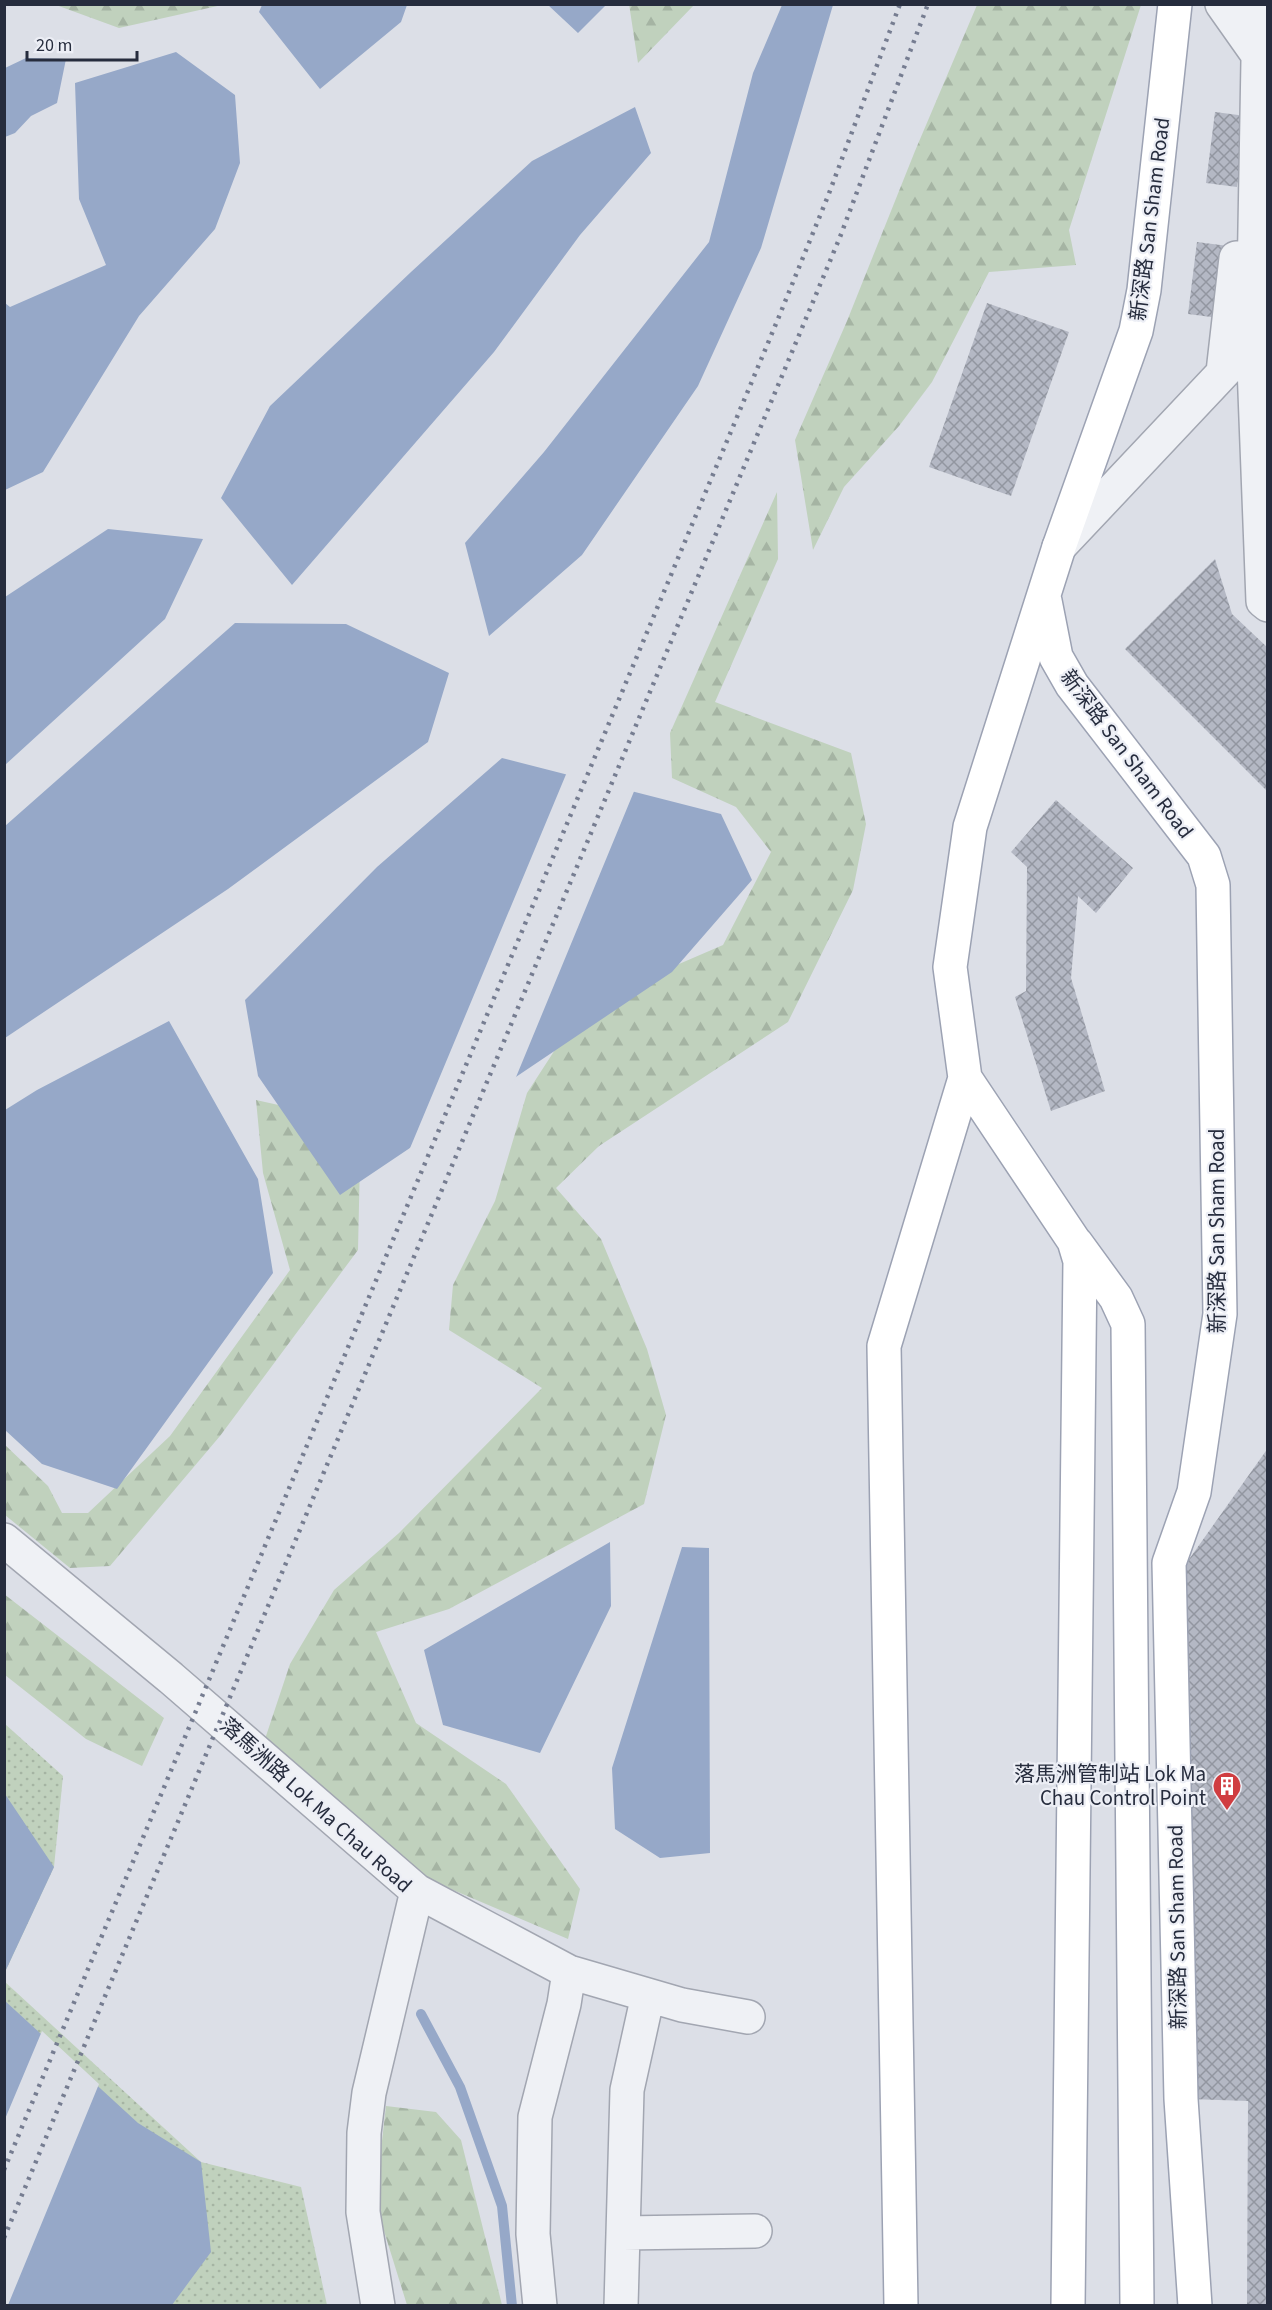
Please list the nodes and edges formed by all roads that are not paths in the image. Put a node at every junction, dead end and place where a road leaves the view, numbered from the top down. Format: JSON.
{"nodes":[{"id":1,"x":1175,"y":4,"type":"edge"},
{"id":2,"x":1222,"y":4,"type":"edge"},
{"id":3,"x":1259,"y":4,"type":"edge"},
{"id":4,"x":1258,"y":55,"type":"junction"},
{"id":5,"x":1253,"y":340,"type":"junction"},
{"id":6,"x":1223,"y":372,"type":"junction"},
{"id":7,"x":1059,"y":547,"type":"junction"},
{"id":8,"x":1044,"y":598,"type":"junction"},
{"id":9,"x":1268,"y":605,"type":"edge"},
{"id":10,"x":965,"y":1078,"type":"junction"},
{"id":11,"x":1074,"y":1241,"type":"junction"},
{"id":12,"x":4,"y":1540,"type":"edge"},
{"id":13,"x":417,"y":1891,"type":"junction"},
{"id":14,"x":569,"y":1972,"type":"junction"},
{"id":15,"x":648,"y":1995,"type":"junction"},
{"id":16,"x":748,"y":2017,"type":"dead end"},
{"id":17,"x":755,"y":2231,"type":"dead end"},
{"id":18,"x":623,"y":2232,"type":"junction"},
{"id":19,"x":378,"y":2306,"type":"edge"},
{"id":20,"x":540,"y":2306,"type":"edge"},
{"id":21,"x":621,"y":2306,"type":"edge"},
{"id":22,"x":901,"y":2306,"type":"edge"},
{"id":23,"x":1068,"y":2306,"type":"edge"},
{"id":24,"x":1137,"y":2306,"type":"edge"},
{"id":25,"x":1195,"y":2306,"type":"edge"}],
"edges":[{"from":1,"to":7,"type":"main road","name":"新深路 San Sham Road"},
{"from":2,"to":4,"type":"street"},
{"from":3,"to":4,"type":"street"},
{"from":4,"to":5,"type":"street"},
{"from":4,"to":6,"type":"street"},
{"from":5,"to":6,"type":"street"},
{"from":5,"to":9,"type":"street"},
{"from":6,"to":7,"type":"street"},
{"from":7,"to":8,"type":"main road","name":"新深路 San Sham Road"},
{"from":8,"to":10,"type":"main road","name":"新深路 San Sham Road"},
{"from":8,"to":25,"type":"main road","name":"新深路 San Sham Road"},
{"from":10,"to":11,"type":"main road","name":"新深路 San Sham Road"},
{"from":10,"to":22,"type":"main road","name":"新深路 San Sham Road"},
{"from":11,"to":23,"type":"main road","name":"新深路 San Sham Road"},
{"from":11,"to":24,"type":"main road","name":"新深路 San Sham Road"},
{"from":12,"to":13,"type":"street","name":"落馬洲路 Lok Ma Chau Road"},
{"from":13,"to":14,"type":"street"},
{"from":13,"to":19,"type":"street","name":"落馬洲路 Lok Ma Chau Road"},
{"from":14,"to":15,"type":"street"},
{"from":14,"to":20,"type":"street"},
{"from":15,"to":16,"type":"street"},
{"from":15,"to":18,"type":"street"},
{"from":17,"to":18,"type":"street"},
{"from":18,"to":21,"type":"street"}]}
